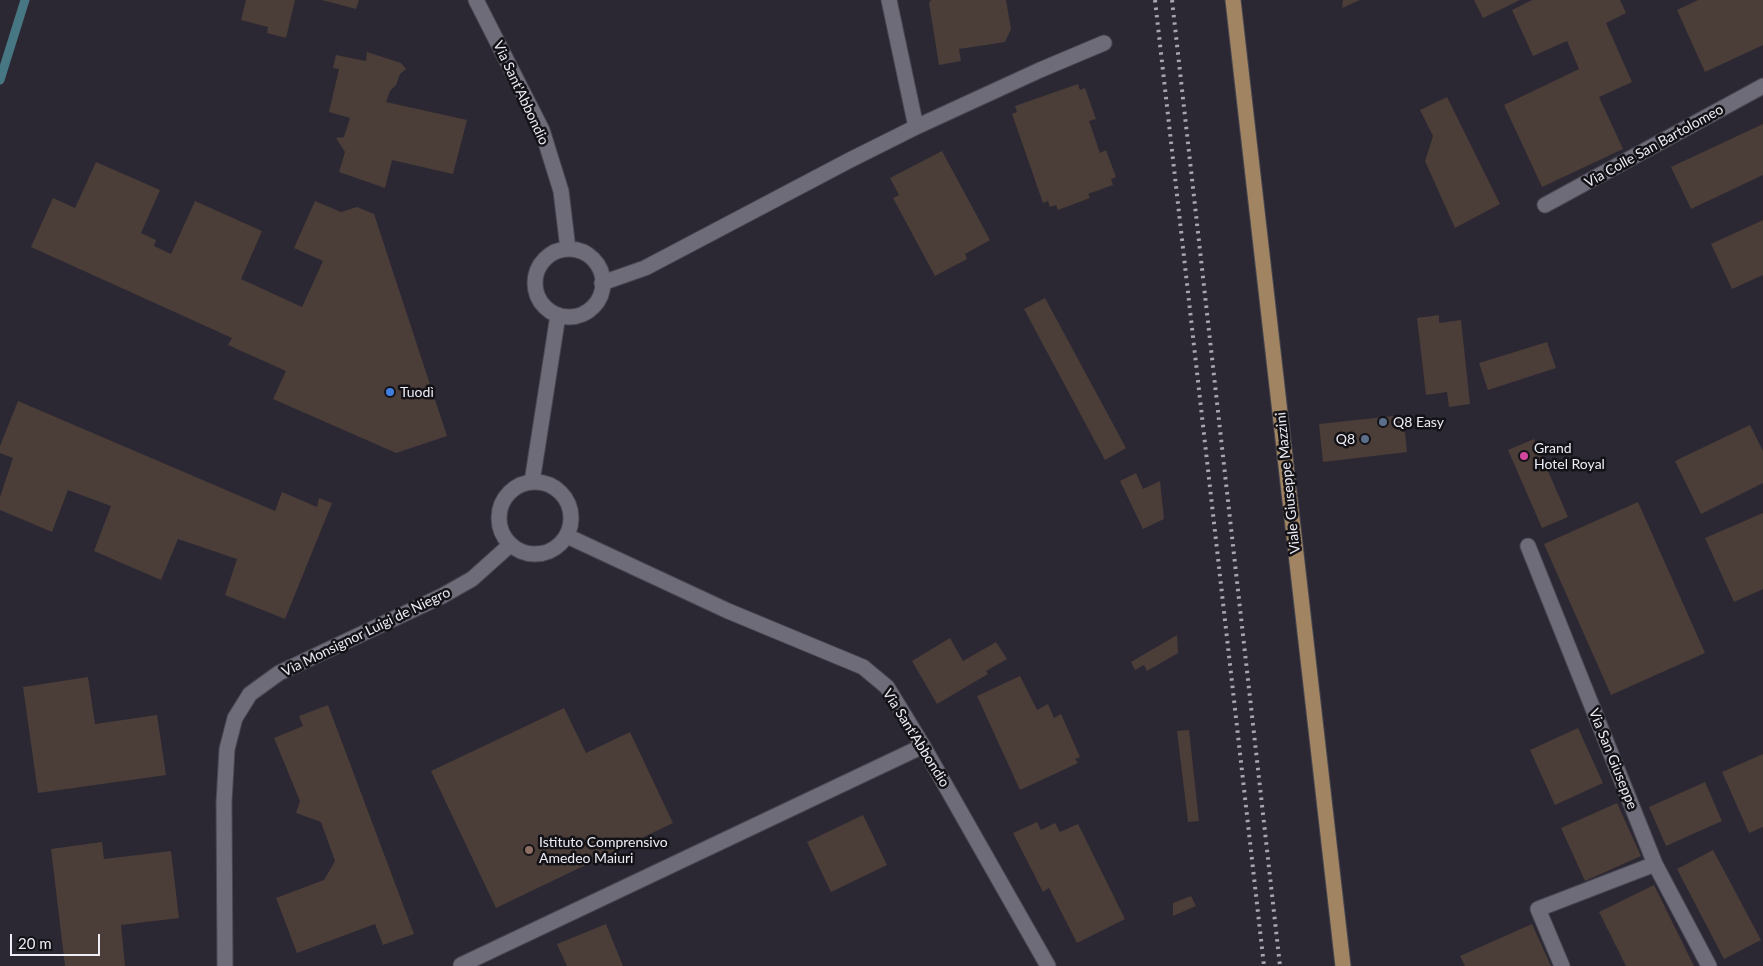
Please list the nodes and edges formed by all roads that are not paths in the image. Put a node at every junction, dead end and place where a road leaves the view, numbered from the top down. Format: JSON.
{"nodes":[{"id":1,"x":476,"y":0,"type":"edge"},
{"id":2,"x":889,"y":0,"type":"edge"},
{"id":3,"x":1233,"y":0,"type":"edge"},
{"id":4,"x":1104,"y":43,"type":"dead end"},
{"id":5,"x":1763,"y":86,"type":"edge"},
{"id":6,"x":916,"y":127,"type":"junction"},
{"id":7,"x":1545,"y":205,"type":"dead end"},
{"id":8,"x":568,"y":249,"type":"junction"},
{"id":9,"x":602,"y":283,"type":"junction"},
{"id":10,"x":558,"y":315,"type":"junction"},
{"id":11,"x":532,"y":482,"type":"junction"},
{"id":12,"x":567,"y":536,"type":"junction"},
{"id":13,"x":510,"y":545,"type":"junction"},
{"id":14,"x":1528,"y":546,"type":"dead end"},
{"id":15,"x":924,"y":746,"type":"junction"},
{"id":16,"x":1655,"y":864,"type":"junction"},
{"id":17,"x":461,"y":965,"type":"edge"},
{"id":18,"x":225,"y":966,"type":"edge"},
{"id":19,"x":1048,"y":966,"type":"edge"},
{"id":20,"x":1343,"y":966,"type":"edge"},
{"id":21,"x":1562,"y":966,"type":"edge"},
{"id":22,"x":1709,"y":966,"type":"edge"}],
"edges":[{"from":1,"to":8,"type":"street","name":"Via Sant'Abbondio"},
{"from":2,"to":6,"type":"street"},
{"from":3,"to":20,"type":"main road","name":"Viale Giuseppe Mazzini"},
{"from":4,"to":6,"type":"street"},
{"from":5,"to":7,"type":"street","name":"Via Colle San Bartolomeo"},
{"from":6,"to":9,"type":"street"},
{"from":8,"to":9,"type":"street"},
{"from":8,"to":10,"type":"street"},
{"from":9,"to":10,"type":"street"},
{"from":10,"to":11,"type":"street"},
{"from":11,"to":12,"type":"street"},
{"from":11,"to":13,"type":"street"},
{"from":12,"to":13,"type":"street"},
{"from":12,"to":15,"type":"street","name":"Via Sant'Abbondio"},
{"from":13,"to":18,"type":"street","name":"Via Monsignor Luigi de Niegro"},
{"from":14,"to":16,"type":"street","name":"Via San Giuseppe"},
{"from":15,"to":17,"type":"street"},
{"from":15,"to":19,"type":"street","name":"Via Sant'Abbondio"},
{"from":16,"to":21,"type":"street"},
{"from":16,"to":22,"type":"street","name":"Via San Giuseppe"}]}
